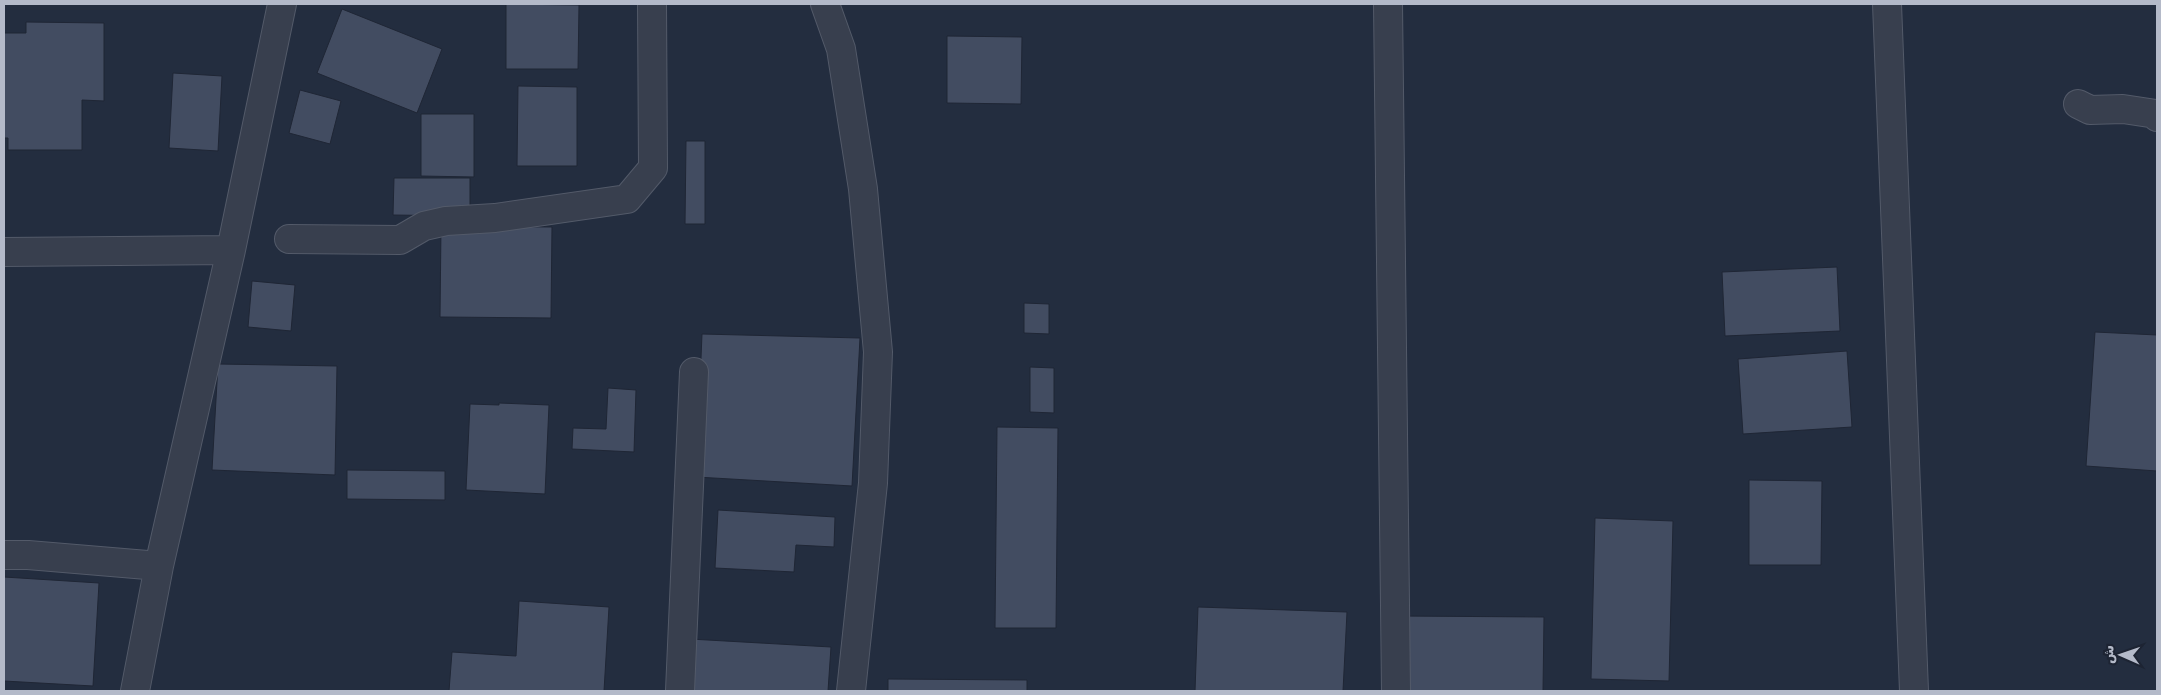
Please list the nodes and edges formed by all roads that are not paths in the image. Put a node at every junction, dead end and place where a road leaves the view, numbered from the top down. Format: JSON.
{"nodes":[{"id":1,"x":282,"y":4,"type":"edge"},
{"id":2,"x":652,"y":4,"type":"edge"},
{"id":3,"x":825,"y":4,"type":"edge"},
{"id":4,"x":1388,"y":4,"type":"edge"},
{"id":5,"x":1887,"y":4,"type":"edge"},
{"id":6,"x":2078,"y":104,"type":"dead end"},
{"id":7,"x":2157,"y":117,"type":"edge"},
{"id":8,"x":288,"y":239,"type":"dead end"},
{"id":9,"x":231,"y":250,"type":"junction"},
{"id":10,"x":4,"y":252,"type":"edge"},
{"id":11,"x":694,"y":372,"type":"dead end"},
{"id":12,"x":4,"y":555,"type":"edge"},
{"id":13,"x":159,"y":566,"type":"junction"},
{"id":14,"x":135,"y":691,"type":"edge"},
{"id":15,"x":680,"y":691,"type":"edge"},
{"id":16,"x":851,"y":691,"type":"edge"},
{"id":17,"x":1396,"y":691,"type":"edge"},
{"id":18,"x":1914,"y":691,"type":"edge"}],
"edges":[{"from":1,"to":9,"type":"street"},
{"from":2,"to":8,"type":"street"},
{"from":3,"to":16,"type":"street"},
{"from":4,"to":17,"type":"street"},
{"from":5,"to":18,"type":"street"},
{"from":6,"to":7,"type":"street"},
{"from":9,"to":10,"type":"street"},
{"from":9,"to":13,"type":"street"},
{"from":11,"to":15,"type":"street"},
{"from":12,"to":13,"type":"street"},
{"from":13,"to":14,"type":"street"}]}
